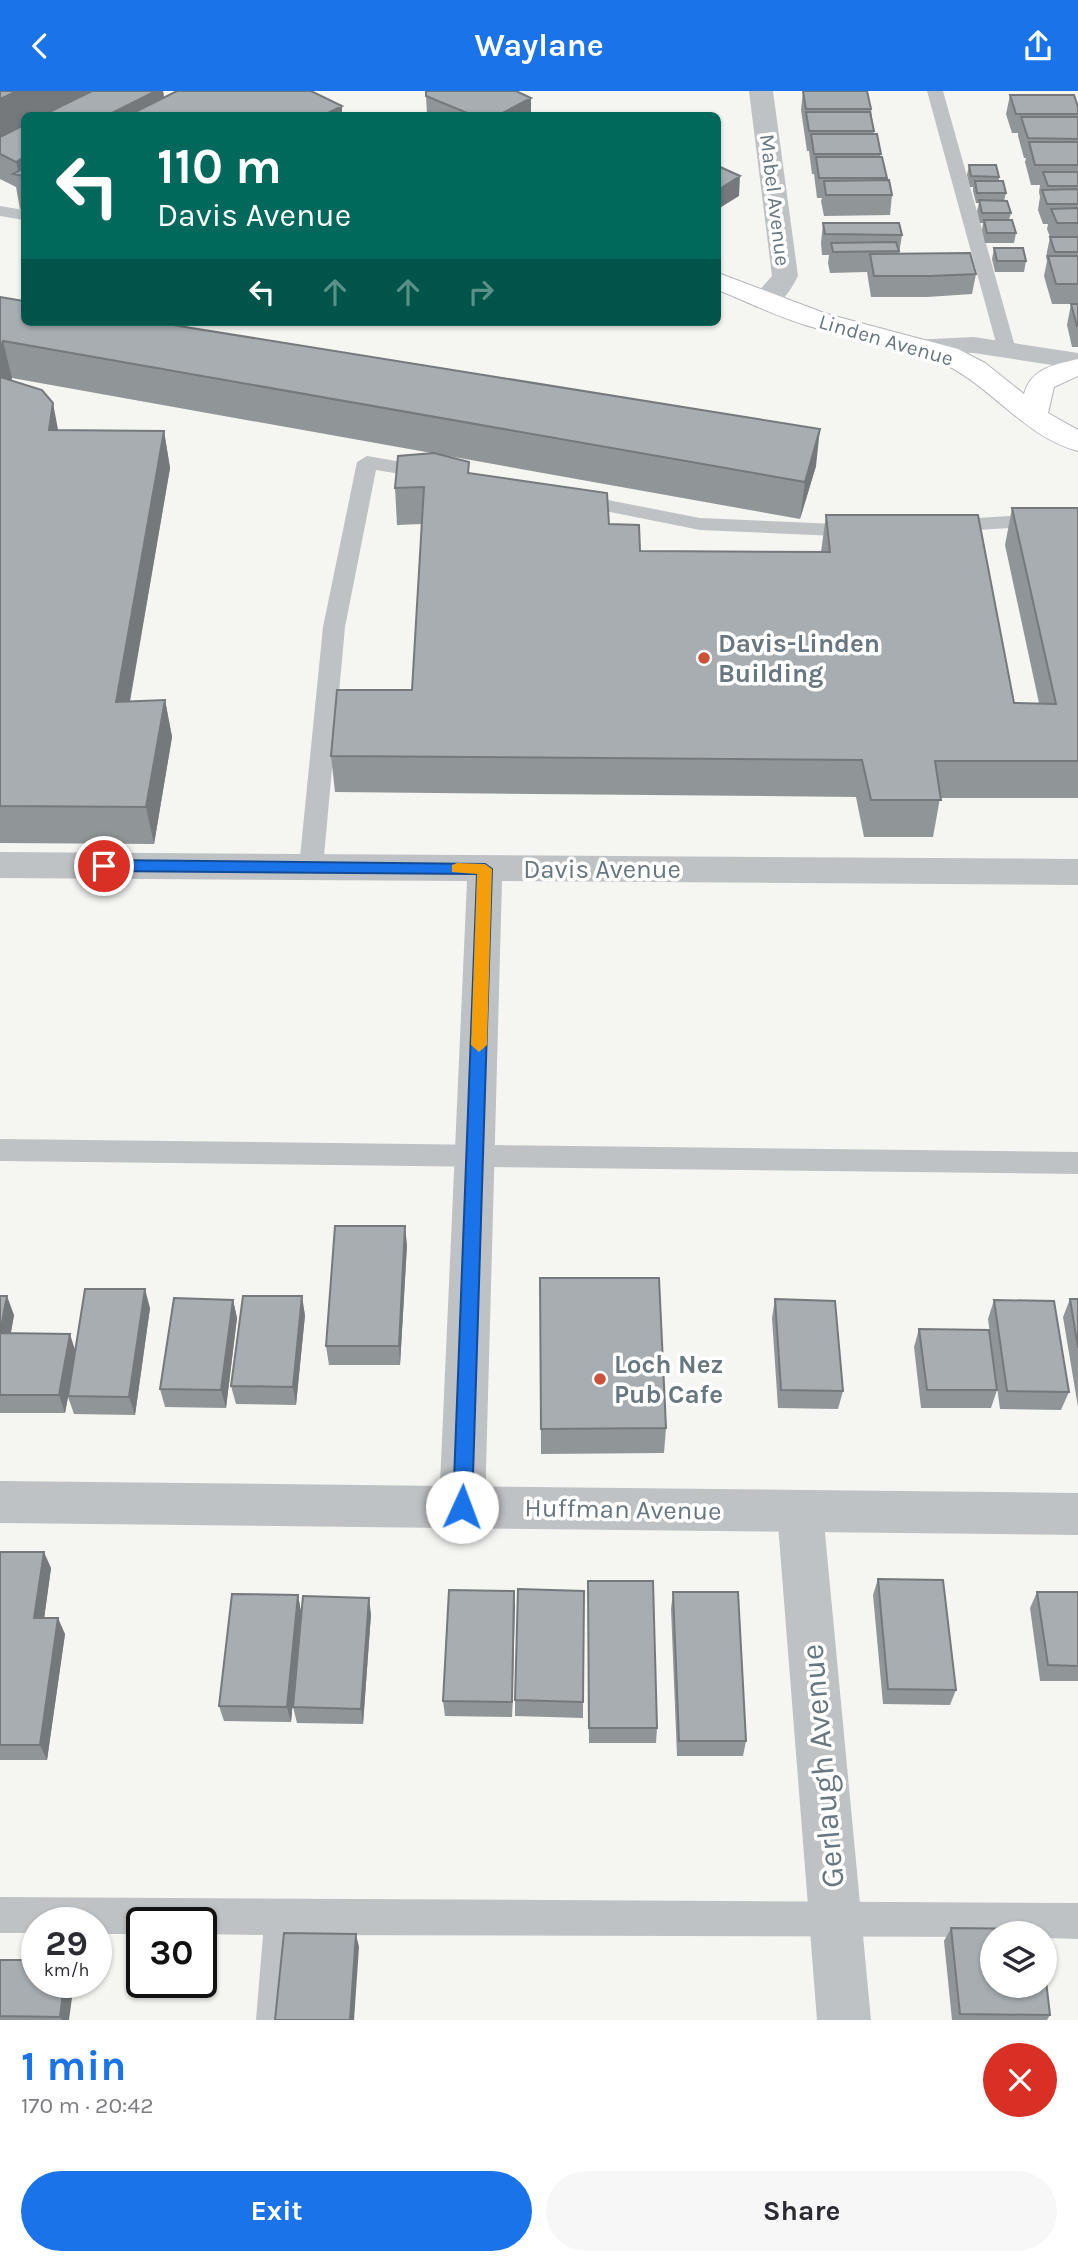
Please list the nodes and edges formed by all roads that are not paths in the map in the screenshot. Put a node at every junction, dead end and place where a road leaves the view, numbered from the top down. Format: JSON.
{"nodes":[{"id":1,"x":761,"y":91,"type":"edge"},
{"id":2,"x":934,"y":91,"type":"edge"},
{"id":3,"x":0,"y":211,"type":"edge"},
{"id":4,"x":21,"y":214,"type":"edge"},
{"id":5,"x":721,"y":282,"type":"edge"},
{"id":6,"x":764,"y":301,"type":"junction"},
{"id":7,"x":920,"y":346,"type":"junction"},
{"id":8,"x":1007,"y":350,"type":"junction"},
{"id":9,"x":1078,"y":361,"type":"edge"},
{"id":10,"x":1078,"y":367,"type":"edge"},
{"id":11,"x":1033,"y":416,"type":"junction"},
{"id":12,"x":1078,"y":442,"type":"edge"},
{"id":13,"x":458,"y":477,"type":"edge"},
{"id":14,"x":552,"y":495,"type":"edge"},
{"id":15,"x":1078,"y":518,"type":"edge"},
{"id":16,"x":926,"y":527,"type":"edge"},
{"id":17,"x":886,"y":530,"type":"edge"},
{"id":18,"x":0,"y":865,"type":"edge"},
{"id":19,"x":311,"y":867,"type":"junction"},
{"id":20,"x":485,"y":869,"type":"junction"},
{"id":21,"x":1078,"y":872,"type":"edge"},
{"id":22,"x":0,"y":1150,"type":"edge"},
{"id":23,"x":475,"y":1156,"type":"junction"},
{"id":24,"x":1078,"y":1163,"type":"edge"},
{"id":25,"x":0,"y":1502,"type":"edge"},
{"id":26,"x":462,"y":1507,"type":"junction"},
{"id":27,"x":800,"y":1512,"type":"junction"},
{"id":28,"x":1078,"y":1514,"type":"edge"},
{"id":29,"x":0,"y":1915,"type":"edge"},
{"id":30,"x":835,"y":1916,"type":"junction"},
{"id":31,"x":282,"y":1919,"type":"junction"},
{"id":32,"x":1078,"y":1921,"type":"edge"},
{"id":33,"x":274,"y":2020,"type":"edge"},
{"id":34,"x":844,"y":2020,"type":"edge"}],
"edges":[{"from":1,"to":6,"type":"street","name":"Mabel Avenue"},
{"from":2,"to":8,"type":"lane"},
{"from":3,"to":4,"type":"lane"},
{"from":5,"to":6,"type":"main road","name":"Linden Avenue"},
{"from":6,"to":7,"type":"main road","name":"Linden Avenue"},
{"from":7,"to":8,"type":"street"},
{"from":7,"to":11,"type":"main road","name":"Linden Avenue"},
{"from":8,"to":9,"type":"street"},
{"from":10,"to":11,"type":"main road"},
{"from":11,"to":12,"type":"main road","name":"Linden Avenue"},
{"from":13,"to":19,"type":"lane"},
{"from":14,"to":17,"type":"lane"},
{"from":15,"to":16,"type":"lane"},
{"from":18,"to":19,"type":"street","name":"Davis Avenue"},
{"from":19,"to":20,"type":"street","name":"Davis Avenue"},
{"from":20,"to":21,"type":"street","name":"Davis Avenue"},
{"from":20,"to":23,"type":"street"},
{"from":22,"to":23,"type":"lane"},
{"from":23,"to":24,"type":"lane"},
{"from":23,"to":26,"type":"street"},
{"from":25,"to":26,"type":"street","name":"Huffman Avenue"},
{"from":26,"to":27,"type":"street","name":"Huffman Avenue"},
{"from":27,"to":28,"type":"street","name":"Huffman Avenue"},
{"from":27,"to":30,"type":"street","name":"Gerlaugh Avenue"},
{"from":29,"to":31,"type":"lane"},
{"from":30,"to":31,"type":"lane"},
{"from":30,"to":32,"type":"lane"},
{"from":30,"to":34,"type":"street","name":"Gerlaugh Avenue"},
{"from":31,"to":33,"type":"lane"}]}
